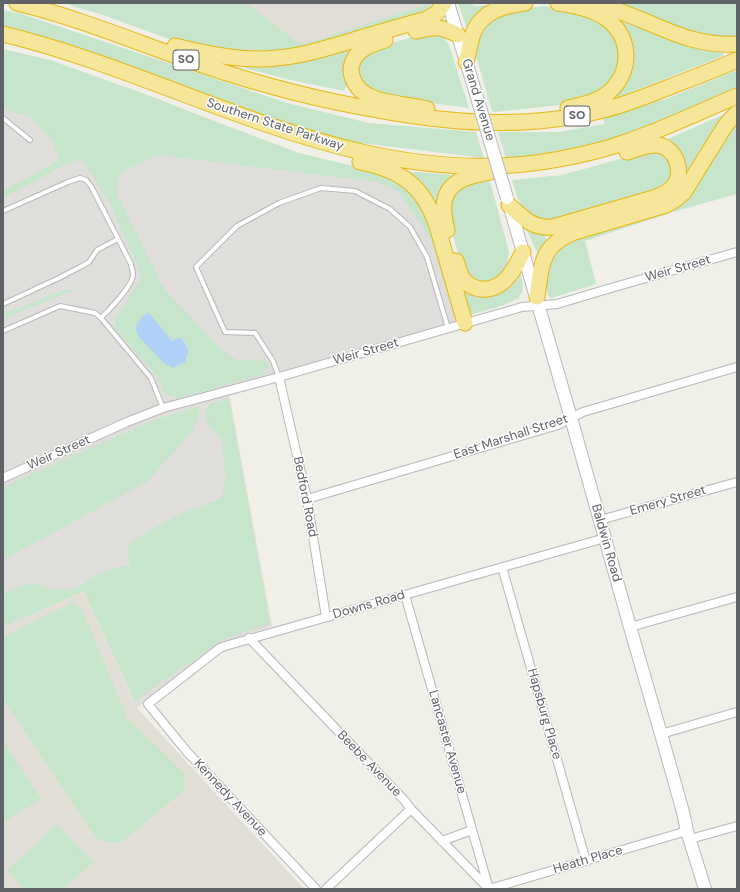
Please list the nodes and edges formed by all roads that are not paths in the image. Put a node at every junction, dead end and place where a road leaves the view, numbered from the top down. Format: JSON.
{"nodes":[{"id":1,"x":17,"y":3,"type":"edge"},
{"id":2,"x":444,"y":3,"type":"edge"},
{"id":3,"x":448,"y":3,"type":"edge"},
{"id":4,"x":525,"y":3,"type":"edge"},
{"id":5,"x":558,"y":3,"type":"edge"},
{"id":6,"x":596,"y":3,"type":"edge"},
{"id":7,"x":43,"y":10,"type":"junction"},
{"id":8,"x":3,"y":34,"type":"edge"},
{"id":9,"x":458,"y":35,"type":"junction"},
{"id":10,"x":737,"y":44,"type":"edge"},
{"id":11,"x":737,"y":60,"type":"edge"},
{"id":12,"x":466,"y":62,"type":"junction"},
{"id":13,"x":737,"y":96,"type":"edge"},
{"id":14,"x":737,"y":113,"type":"edge"},
{"id":15,"x":3,"y":118,"type":"edge"},
{"id":16,"x":472,"y":122,"type":"junction"},
{"id":17,"x":262,"y":123,"type":"junction"},
{"id":18,"x":498,"y":123,"type":"junction"},
{"id":19,"x":30,"y":140,"type":"dead end"},
{"id":20,"x":575,"y":156,"type":"junction"},
{"id":21,"x":526,"y":164,"type":"junction"},
{"id":22,"x":508,"y":201,"type":"junction"},
{"id":23,"x":3,"y":211,"type":"edge"},
{"id":24,"x":118,"y":239,"type":"junction"},
{"id":25,"x":523,"y":252,"type":"junction"},
{"id":26,"x":737,"y":252,"type":"edge"},
{"id":27,"x":538,"y":302,"type":"junction"},
{"id":28,"x":3,"y":304,"type":"edge"},
{"id":29,"x":101,"y":318,"type":"junction"},
{"id":30,"x":465,"y":323,"type":"junction"},
{"id":31,"x":448,"y":328,"type":"junction"},
{"id":32,"x":3,"y":331,"type":"edge"},
{"id":33,"x":737,"y":367,"type":"edge"},
{"id":34,"x":278,"y":377,"type":"junction"},
{"id":35,"x":163,"y":408,"type":"junction"},
{"id":36,"x":571,"y":418,"type":"junction"},
{"id":37,"x":3,"y":478,"type":"edge"},
{"id":38,"x":737,"y":482,"type":"edge"},
{"id":39,"x":307,"y":499,"type":"junction"},
{"id":40,"x":600,"y":520,"type":"junction"},
{"id":41,"x":605,"y":538,"type":"junction"},
{"id":42,"x":502,"y":567,"type":"junction"},
{"id":43,"x":405,"y":595,"type":"junction"},
{"id":44,"x":737,"y":596,"type":"edge"},
{"id":45,"x":326,"y":617,"type":"junction"},
{"id":46,"x":630,"y":627,"type":"junction"},
{"id":47,"x":249,"y":638,"type":"junction"},
{"id":48,"x":148,"y":704,"type":"joint"},
{"id":49,"x":737,"y":712,"type":"edge"},
{"id":50,"x":661,"y":734,"type":"junction"},
{"id":51,"x":411,"y":809,"type":"junction"},
{"id":52,"x":737,"y":826,"type":"edge"},
{"id":53,"x":472,"y":830,"type":"junction"},
{"id":54,"x":688,"y":835,"type":"junction"},
{"id":55,"x":442,"y":841,"type":"junction"},
{"id":56,"x":586,"y":861,"type":"junction"},
{"id":57,"x":704,"y":888,"type":"edge"},
{"id":58,"x":316,"y":889,"type":"edge"},
{"id":59,"x":326,"y":889,"type":"edge"},
{"id":60,"x":489,"y":889,"type":"edge"}],
"edges":[{"from":1,"to":7,"type":"highway","number":"SO"},
{"from":2,"to":7,"type":"highway"},
{"from":3,"to":9,"type":"main road","name":"Grand Avenue"},
{"from":4,"to":12,"type":"highway"},
{"from":5,"to":18,"type":"highway"},
{"from":6,"to":10,"type":"highway"},
{"from":7,"to":16,"type":"highway","number":"SO"},
{"from":8,"to":17,"type":"highway","name":"Southern State Parkway","number":"SO"},
{"from":9,"to":12,"type":"main road","name":"Grand Avenue"},
{"from":9,"to":16,"type":"highway"},
{"from":11,"to":18,"type":"highway","number":"SO"},
{"from":12,"to":22,"type":"main road","name":"Grand Avenue","bridge":true},
{"from":13,"to":20,"type":"highway","name":"Southern State Parkway","number":"SO"},
{"from":14,"to":27,"type":"highway"},
{"from":15,"to":19,"type":"lane"},
{"from":16,"to":18,"type":"highway","number":"SO"},
{"from":17,"to":21,"type":"highway","name":"Southern State Parkway","number":"SO"},
{"from":17,"to":30,"type":"highway"},
{"from":20,"to":21,"type":"highway","name":"Southern State Parkway","number":"SO"},
{"from":20,"to":22,"type":"highway"},
{"from":21,"to":25,"type":"highway"},
{"from":22,"to":25,"type":"main road","name":"Baldwin Road"},
{"from":23,"to":24,"type":"lane"},
{"from":24,"to":28,"type":"lane"},
{"from":24,"to":29,"type":"lane"},
{"from":25,"to":27,"type":"main road","name":"Baldwin Road"},
{"from":26,"to":27,"type":"street","name":"Weir Street"},
{"from":27,"to":30,"type":"street","name":"Weir Street"},
{"from":27,"to":36,"type":"main road","name":"Baldwin Road"},
{"from":29,"to":32,"type":"lane"},
{"from":29,"to":35,"type":"lane"},
{"from":30,"to":31,"type":"street","name":"Weir Street"},
{"from":31,"to":34,"type":"street","name":"Weir Street"},
{"from":31,"to":34,"type":"lane"},
{"from":33,"to":36,"type":"street","name":"East Marshall Street"},
{"from":34,"to":35,"type":"street","name":"Weir Street"},
{"from":34,"to":39,"type":"street","name":"Bedford Road"},
{"from":35,"to":37,"type":"street","name":"Weir Street"},
{"from":36,"to":39,"type":"street","name":"East Marshall Street"},
{"from":36,"to":40,"type":"main road","name":"Baldwin Road"},
{"from":38,"to":40,"type":"street","name":"Emery Street"},
{"from":39,"to":45,"type":"street","name":"Bedford Road"},
{"from":40,"to":41,"type":"main road","name":"Baldwin Road"},
{"from":41,"to":42,"type":"street","name":"Downs Road"},
{"from":41,"to":46,"type":"main road","name":"Baldwin Road"},
{"from":42,"to":43,"type":"street","name":"Downs Road"},
{"from":42,"to":56,"type":"street","name":"Hapsburg Place"},
{"from":43,"to":45,"type":"street","name":"Downs Road"},
{"from":43,"to":53,"type":"street","name":"Lancaster Avenue"},
{"from":44,"to":46,"type":"street"},
{"from":45,"to":47,"type":"street","name":"Downs Road"},
{"from":46,"to":50,"type":"main road","name":"Baldwin Road"},
{"from":47,"to":48,"type":"street","name":"Downs Road"},
{"from":47,"to":51,"type":"street","name":"Beebe Avenue"},
{"from":48,"to":58,"type":"street","name":"Kennedy Avenue"},
{"from":49,"to":50,"type":"street"},
{"from":50,"to":54,"type":"main road","name":"Baldwin Road"},
{"from":51,"to":55,"type":"street","name":"Beebe Avenue"},
{"from":51,"to":59,"type":"street"},
{"from":52,"to":54,"type":"street","name":"Heath Place"},
{"from":53,"to":55,"type":"street"},
{"from":53,"to":60,"type":"street","name":"Lancaster Avenue"},
{"from":54,"to":56,"type":"street","name":"Heath Place"},
{"from":54,"to":57,"type":"main road","name":"Baldwin Road"},
{"from":55,"to":60,"type":"street","name":"Beebe Avenue"},
{"from":56,"to":60,"type":"street","name":"Heath Place"}]}
